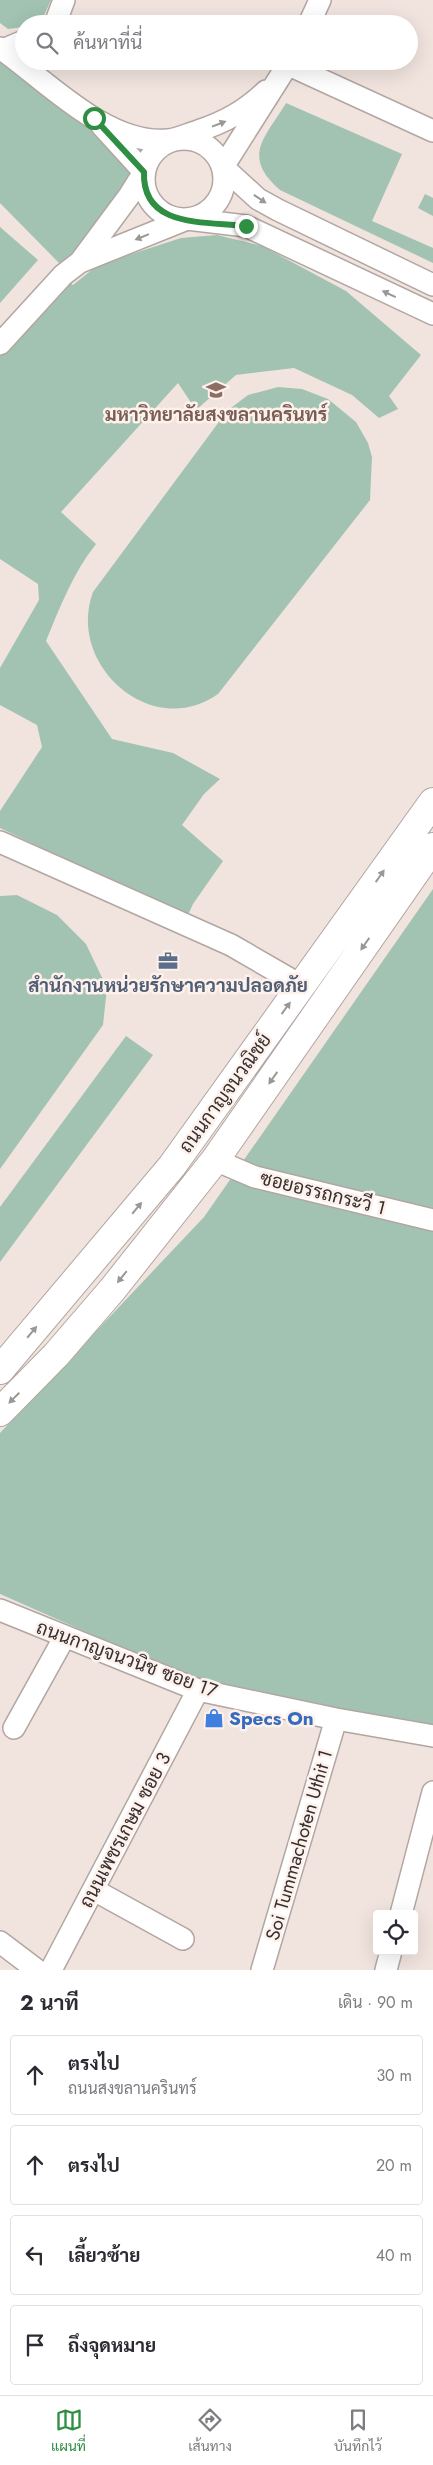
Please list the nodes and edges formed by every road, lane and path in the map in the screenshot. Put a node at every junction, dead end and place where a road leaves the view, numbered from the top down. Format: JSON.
{"nodes":[{"id":1,"x":320,"y":0,"type":"edge"},
{"id":2,"x":313,"y":15,"type":"edge"},
{"id":3,"x":15,"y":44,"type":"edge"},
{"id":4,"x":1,"y":49,"type":"edge"},
{"id":5,"x":15,"y":57,"type":"edge"},
{"id":6,"x":284,"y":70,"type":"edge"},
{"id":7,"x":285,"y":70,"type":"edge"},
{"id":8,"x":305,"y":70,"type":"edge"},
{"id":9,"x":48,"y":76,"type":"edge"},
{"id":10,"x":94,"y":118,"type":"junction"},
{"id":11,"x":433,"y":131,"type":"edge"},
{"id":12,"x":172,"y":140,"type":"junction"},
{"id":13,"x":223,"y":167,"type":"junction"},
{"id":14,"x":144,"y":172,"type":"junction"},
{"id":15,"x":187,"y":219,"type":"junction"},
{"id":16,"x":80,"y":262,"type":"junction"},
{"id":17,"x":433,"y":285,"type":"edge"},
{"id":18,"x":433,"y":314,"type":"edge"},
{"id":19,"x":0,"y":344,"type":"edge"},
{"id":20,"x":433,"y":802,"type":"edge"},
{"id":21,"x":0,"y":842,"type":"edge"},
{"id":22,"x":433,"y":847,"type":"edge"},
{"id":23,"x":302,"y":986,"type":"junction"},
{"id":24,"x":326,"y":1000,"type":"junction"},
{"id":25,"x":215,"y":1160,"type":"junction"},
{"id":26,"x":433,"y":1220,"type":"edge"},
{"id":27,"x":0,"y":1370,"type":"edge"},
{"id":28,"x":0,"y":1412,"type":"edge"},
{"id":29,"x":0,"y":1610,"type":"edge"},
{"id":30,"x":64,"y":1638,"type":"junction"},
{"id":31,"x":198,"y":1690,"type":"junction"},
{"id":32,"x":336,"y":1719,"type":"junction"},
{"id":33,"x":14,"y":1728,"type":"dead end"},
{"id":34,"x":433,"y":1736,"type":"edge"},
{"id":35,"x":433,"y":1792,"type":"edge"},
{"id":36,"x":94,"y":1890,"type":"junction"},
{"id":37,"x":402,"y":1910,"type":"edge"},
{"id":38,"x":183,"y":1939,"type":"dead end"},
{"id":39,"x":0,"y":1942,"type":"edge"},
{"id":40,"x":390,"y":1955,"type":"edge"},
{"id":41,"x":36,"y":1970,"type":"edge"},
{"id":42,"x":51,"y":1970,"type":"edge"},
{"id":43,"x":262,"y":1970,"type":"edge"},
{"id":44,"x":386,"y":1970,"type":"edge"}],
"edges":[{"from":1,"to":2,"type":"street"},
{"from":3,"to":4,"type":"street"},
{"from":4,"to":5,"type":"street"},
{"from":12,"to":6,"type":"street","one_way":true},
{"from":7,"to":13,"type":"street"},
{"from":8,"to":11,"type":"street"},
{"from":9,"to":10,"type":"street"},
{"from":10,"to":12,"type":"street"},
{"from":10,"to":14,"type":"street"},
{"from":12,"to":13,"type":"street"},
{"from":12,"to":14,"type":"street"},
{"from":13,"to":15,"type":"street"},
{"from":13,"to":17,"type":"street","one_way":true},
{"from":14,"to":15,"type":"street"},
{"from":14,"to":16,"type":"street"},
{"from":15,"to":16,"type":"street","one_way":true},
{"from":18,"to":15,"type":"street","one_way":true},
{"from":16,"to":19,"type":"street"},
{"from":23,"to":20,"type":"main road","name":"ถนนกาญจนวณิชย์","one_way":true},
{"from":21,"to":23,"type":"street"},
{"from":22,"to":24,"type":"main road","name":"ถนนกาญจนวณิชย์","one_way":true},
{"from":23,"to":24,"type":"main road"},
{"from":27,"to":23,"type":"main road","name":"ถนนกาญจนวณิชย์","one_way":true},
{"from":24,"to":25,"type":"main road","name":"ถนนกาญจนวณิชย์","one_way":true},
{"from":25,"to":26,"type":"street","name":"ซอยอรรถกระวี 1"},
{"from":25,"to":28,"type":"main road","name":"ถนนกาญจนวณิชย์","one_way":true},
{"from":29,"to":30,"type":"street","name":"ถนนกาญจนวนิช ซอย 17"},
{"from":30,"to":31,"type":"street","name":"ถนนกาญจนวนิช ซอย 17"},
{"from":30,"to":33,"type":"street"},
{"from":31,"to":32,"type":"street","name":"ถนนกาญจนวนิช ซอย 17"},
{"from":31,"to":36,"type":"street","name":"ถนนเพชรเกษม ซอย 3"},
{"from":32,"to":34,"type":"street","name":"ถนนกาญจนวนิช ซอย 17"},
{"from":32,"to":43,"type":"street","name":"Soi Tummachoten Uthit 1"},
{"from":35,"to":37,"type":"street"},
{"from":36,"to":38,"type":"street"},
{"from":36,"to":42,"type":"street","name":"ถนนเพชรเกษม ซอย 3"},
{"from":39,"to":41,"type":"street"},
{"from":40,"to":44,"type":"street"}]}
